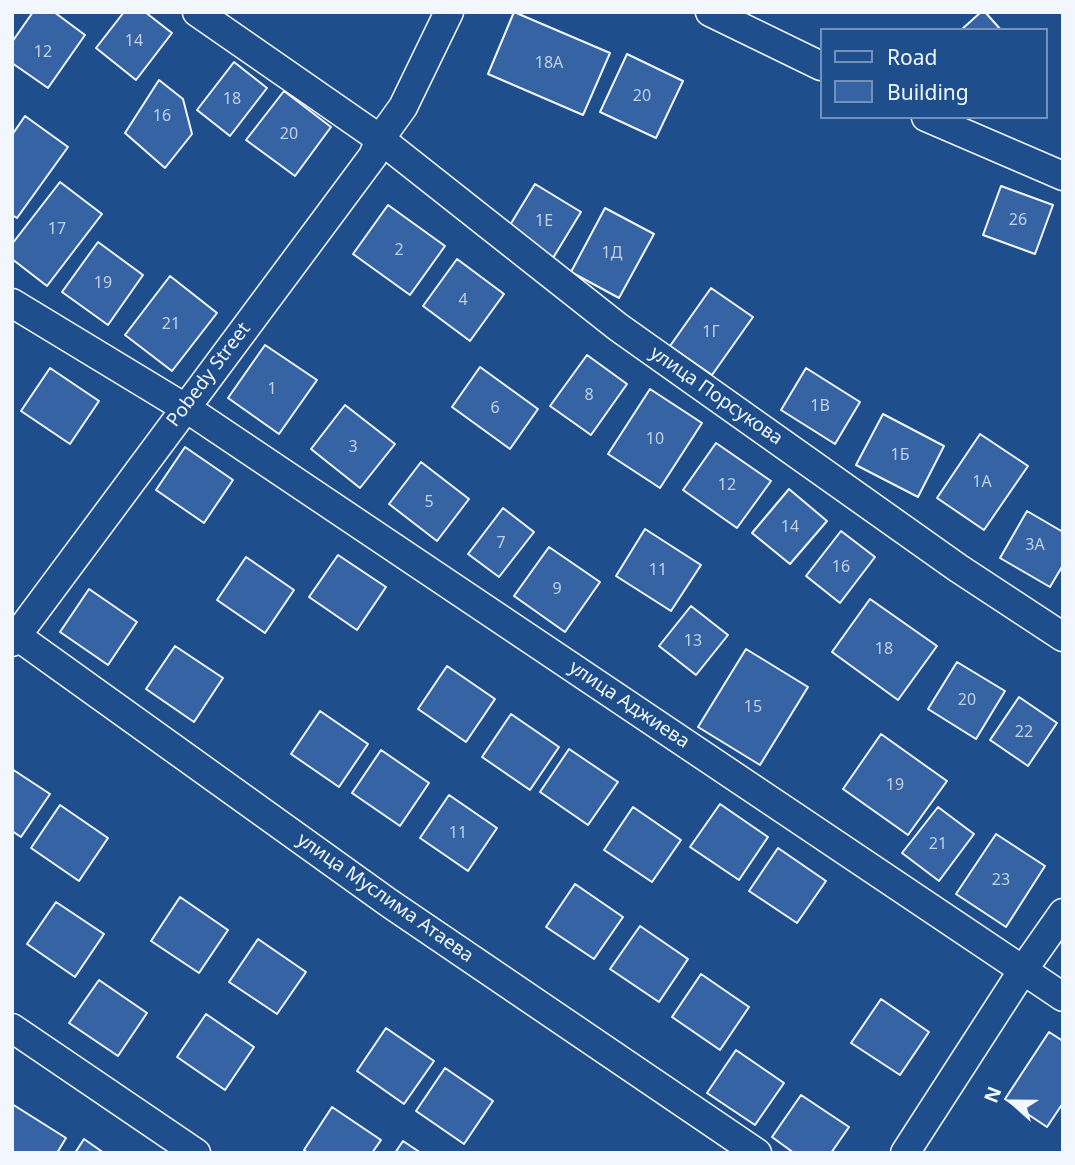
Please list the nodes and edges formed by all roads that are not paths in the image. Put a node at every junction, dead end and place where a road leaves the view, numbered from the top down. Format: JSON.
{"nodes":[{"id":1,"x":197,"y":12,"type":"edge"},
{"id":2,"x":449,"y":12,"type":"edge"},
{"id":3,"x":710,"y":12,"type":"edge"},
{"id":4,"x":755,"y":21,"type":"edge"},
{"id":5,"x":820,"y":65,"type":"edge"},
{"id":6,"x":931,"y":119,"type":"edge"},
{"id":7,"x":380,"y":139,"type":"junction"},
{"id":8,"x":1063,"y":176,"type":"edge"},
{"id":9,"x":12,"y":303,"type":"edge"},
{"id":10,"x":190,"y":411,"type":"junction"},
{"id":11,"x":1063,"y":637,"type":"edge"},
{"id":12,"x":15,"y":639,"type":"edge"},
{"id":13,"x":1063,"y":913,"type":"edge"},
{"id":14,"x":1023,"y":970,"type":"junction"},
{"id":15,"x":1063,"y":997,"type":"edge"},
{"id":16,"x":12,"y":1028,"type":"edge"},
{"id":17,"x":196,"y":1153,"type":"edge"},
{"id":18,"x":757,"y":1153,"type":"edge"},
{"id":19,"x":905,"y":1153,"type":"edge"}],
"edges":[{"from":1,"to":7,"type":"street","name":"улица Порсукова"},
{"from":2,"to":7,"type":"street","name":"Pobedy Street"},
{"from":3,"to":4,"type":"street"},
{"from":4,"to":5,"type":"street"},
{"from":6,"to":8,"type":"street"},
{"from":7,"to":10,"type":"street","name":"Pobedy Street"},
{"from":7,"to":11,"type":"street","name":"улица Порсукова"},
{"from":9,"to":10,"type":"street","name":"улица Аджиева"},
{"from":10,"to":12,"type":"street","name":"Pobedy Street"},
{"from":10,"to":14,"type":"street","name":"улица Аджиева"},
{"from":12,"to":18,"type":"street","name":"улица Муслима Атаева"},
{"from":13,"to":14,"type":"street"},
{"from":14,"to":15,"type":"street","name":"улица Аджиева"},
{"from":14,"to":19,"type":"street"},
{"from":16,"to":17,"type":"street"}]}
